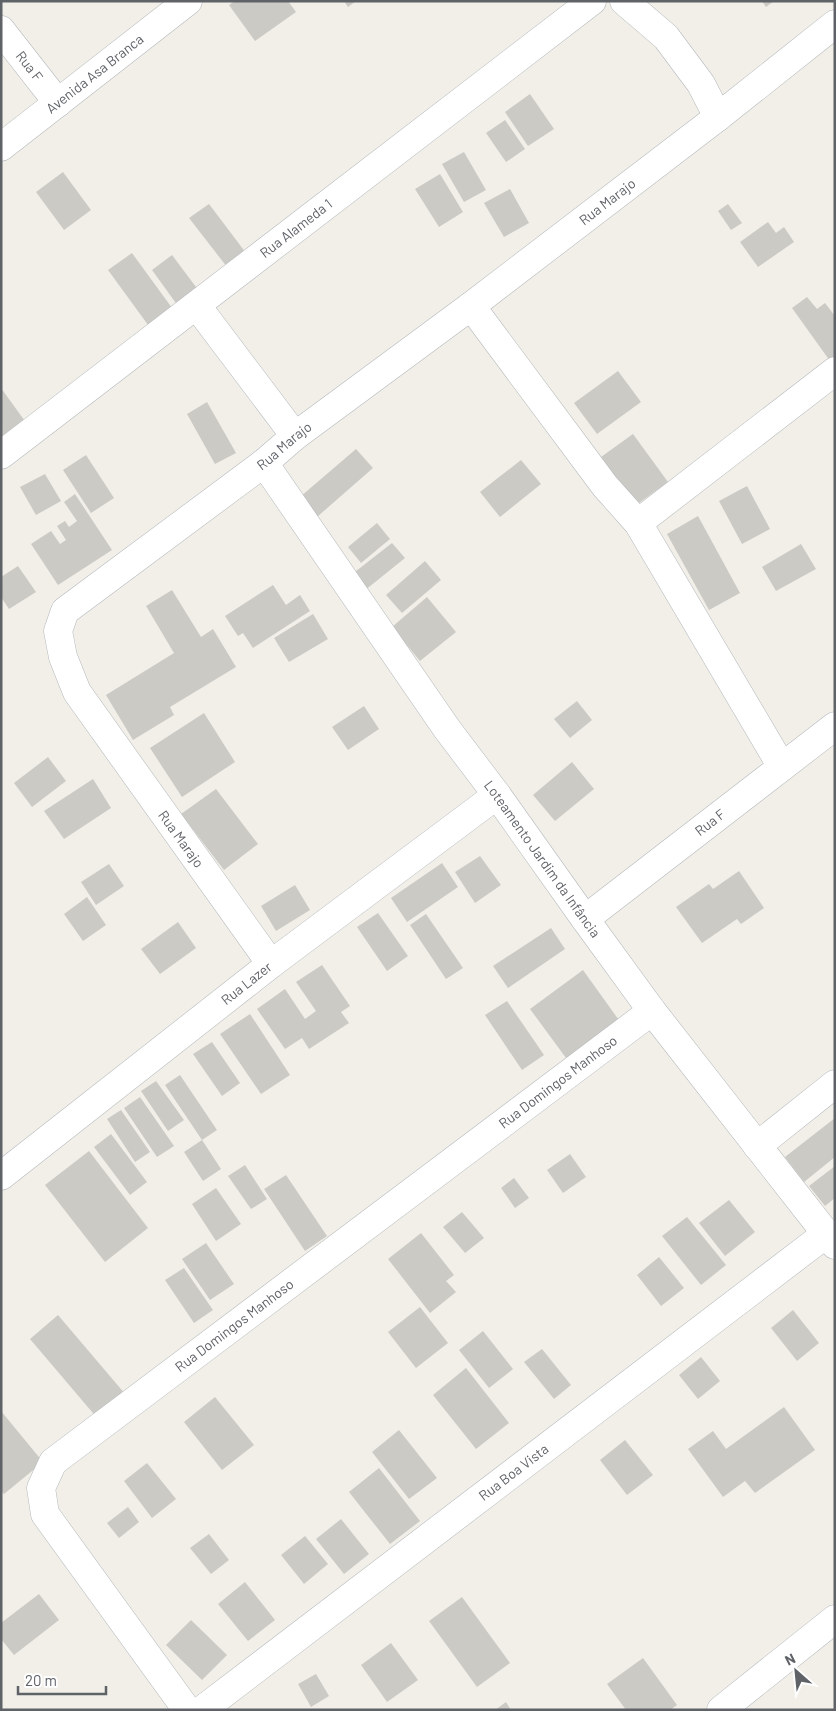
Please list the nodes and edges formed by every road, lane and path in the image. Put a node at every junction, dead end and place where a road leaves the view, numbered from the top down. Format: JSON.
{"nodes":[{"id":1,"x":188,"y":1,"type":"edge"},
{"id":2,"x":592,"y":1,"type":"edge"},
{"id":3,"x":624,"y":1,"type":"edge"},
{"id":4,"x":835,"y":24,"type":"edge"},
{"id":5,"x":1,"y":30,"type":"edge"},
{"id":6,"x":58,"y":104,"type":"junction"},
{"id":7,"x":718,"y":117,"type":"junction"},
{"id":8,"x":1,"y":147,"type":"edge"},
{"id":9,"x":197,"y":306,"type":"junction"},
{"id":10,"x":471,"y":306,"type":"junction"},
{"id":11,"x":835,"y":371,"type":"edge"},
{"id":12,"x":295,"y":436,"type":"junction"},
{"id":13,"x":1,"y":455,"type":"edge"},
{"id":14,"x":264,"y":463,"type":"junction"},
{"id":15,"x":638,"y":523,"type":"junction"},
{"id":16,"x":835,"y":726,"type":"edge"},
{"id":17,"x":782,"y":767,"type":"junction"},
{"id":18,"x":497,"y":795,"type":"junction"},
{"id":19,"x":585,"y":919,"type":"junction"},
{"id":20,"x":271,"y":964,"type":"junction"},
{"id":21,"x":652,"y":1010,"type":"junction"},
{"id":22,"x":835,"y":1084,"type":"edge"},
{"id":23,"x":757,"y":1146,"type":"junction"},
{"id":24,"x":1,"y":1176,"type":"edge"},
{"id":25,"x":830,"y":1239,"type":"edge"},
{"id":26,"x":835,"y":1619,"type":"edge"},
{"id":27,"x":187,"y":1710,"type":"edge"},
{"id":28,"x":202,"y":1710,"type":"edge"},
{"id":29,"x":721,"y":1710,"type":"edge"}],
"edges":[{"from":1,"to":6,"type":"street","name":"Avenida Asa Branca"},
{"from":2,"to":9,"type":"street","name":"Rua Alameda 1"},
{"from":3,"to":7,"type":"street"},
{"from":4,"to":7,"type":"street","name":"Rua Marajo"},
{"from":5,"to":6,"type":"street","name":"Rua F"},
{"from":6,"to":8,"type":"street","name":"Avenida Asa Branca"},
{"from":7,"to":10,"type":"street","name":"Rua Marajo"},
{"from":9,"to":12,"type":"street"},
{"from":9,"to":13,"type":"street","name":"Rua Alameda 1"},
{"from":10,"to":12,"type":"street","name":"Rua Marajo"},
{"from":10,"to":15,"type":"street"},
{"from":11,"to":15,"type":"street"},
{"from":12,"to":14,"type":"street","name":"Rua Marajo"},
{"from":14,"to":18,"type":"street","name":"Loteamento Jardim da Infância"},
{"from":14,"to":20,"type":"street","name":"Rua Marajo"},
{"from":15,"to":17,"type":"street"},
{"from":16,"to":17,"type":"street","name":"Rua F"},
{"from":17,"to":19,"type":"street","name":"Rua F"},
{"from":18,"to":19,"type":"street","name":"Loteamento Jardim da Infância"},
{"from":18,"to":20,"type":"street","name":"Rua Lazer"},
{"from":19,"to":21,"type":"street","name":"Loteamento Jardim da Infância"},
{"from":20,"to":24,"type":"street","name":"Rua Lazer"},
{"from":21,"to":23,"type":"street","name":"Loteamento Jardim da Infância"},
{"from":21,"to":27,"type":"street","name":"Rua Domingos Manhoso"},
{"from":22,"to":23,"type":"street"},
{"from":23,"to":25,"type":"street","name":"Loteamento Jardim da Infância"},
{"from":25,"to":28,"type":"street","name":"Rua Boa Vista"},
{"from":26,"to":29,"type":"street"}]}
